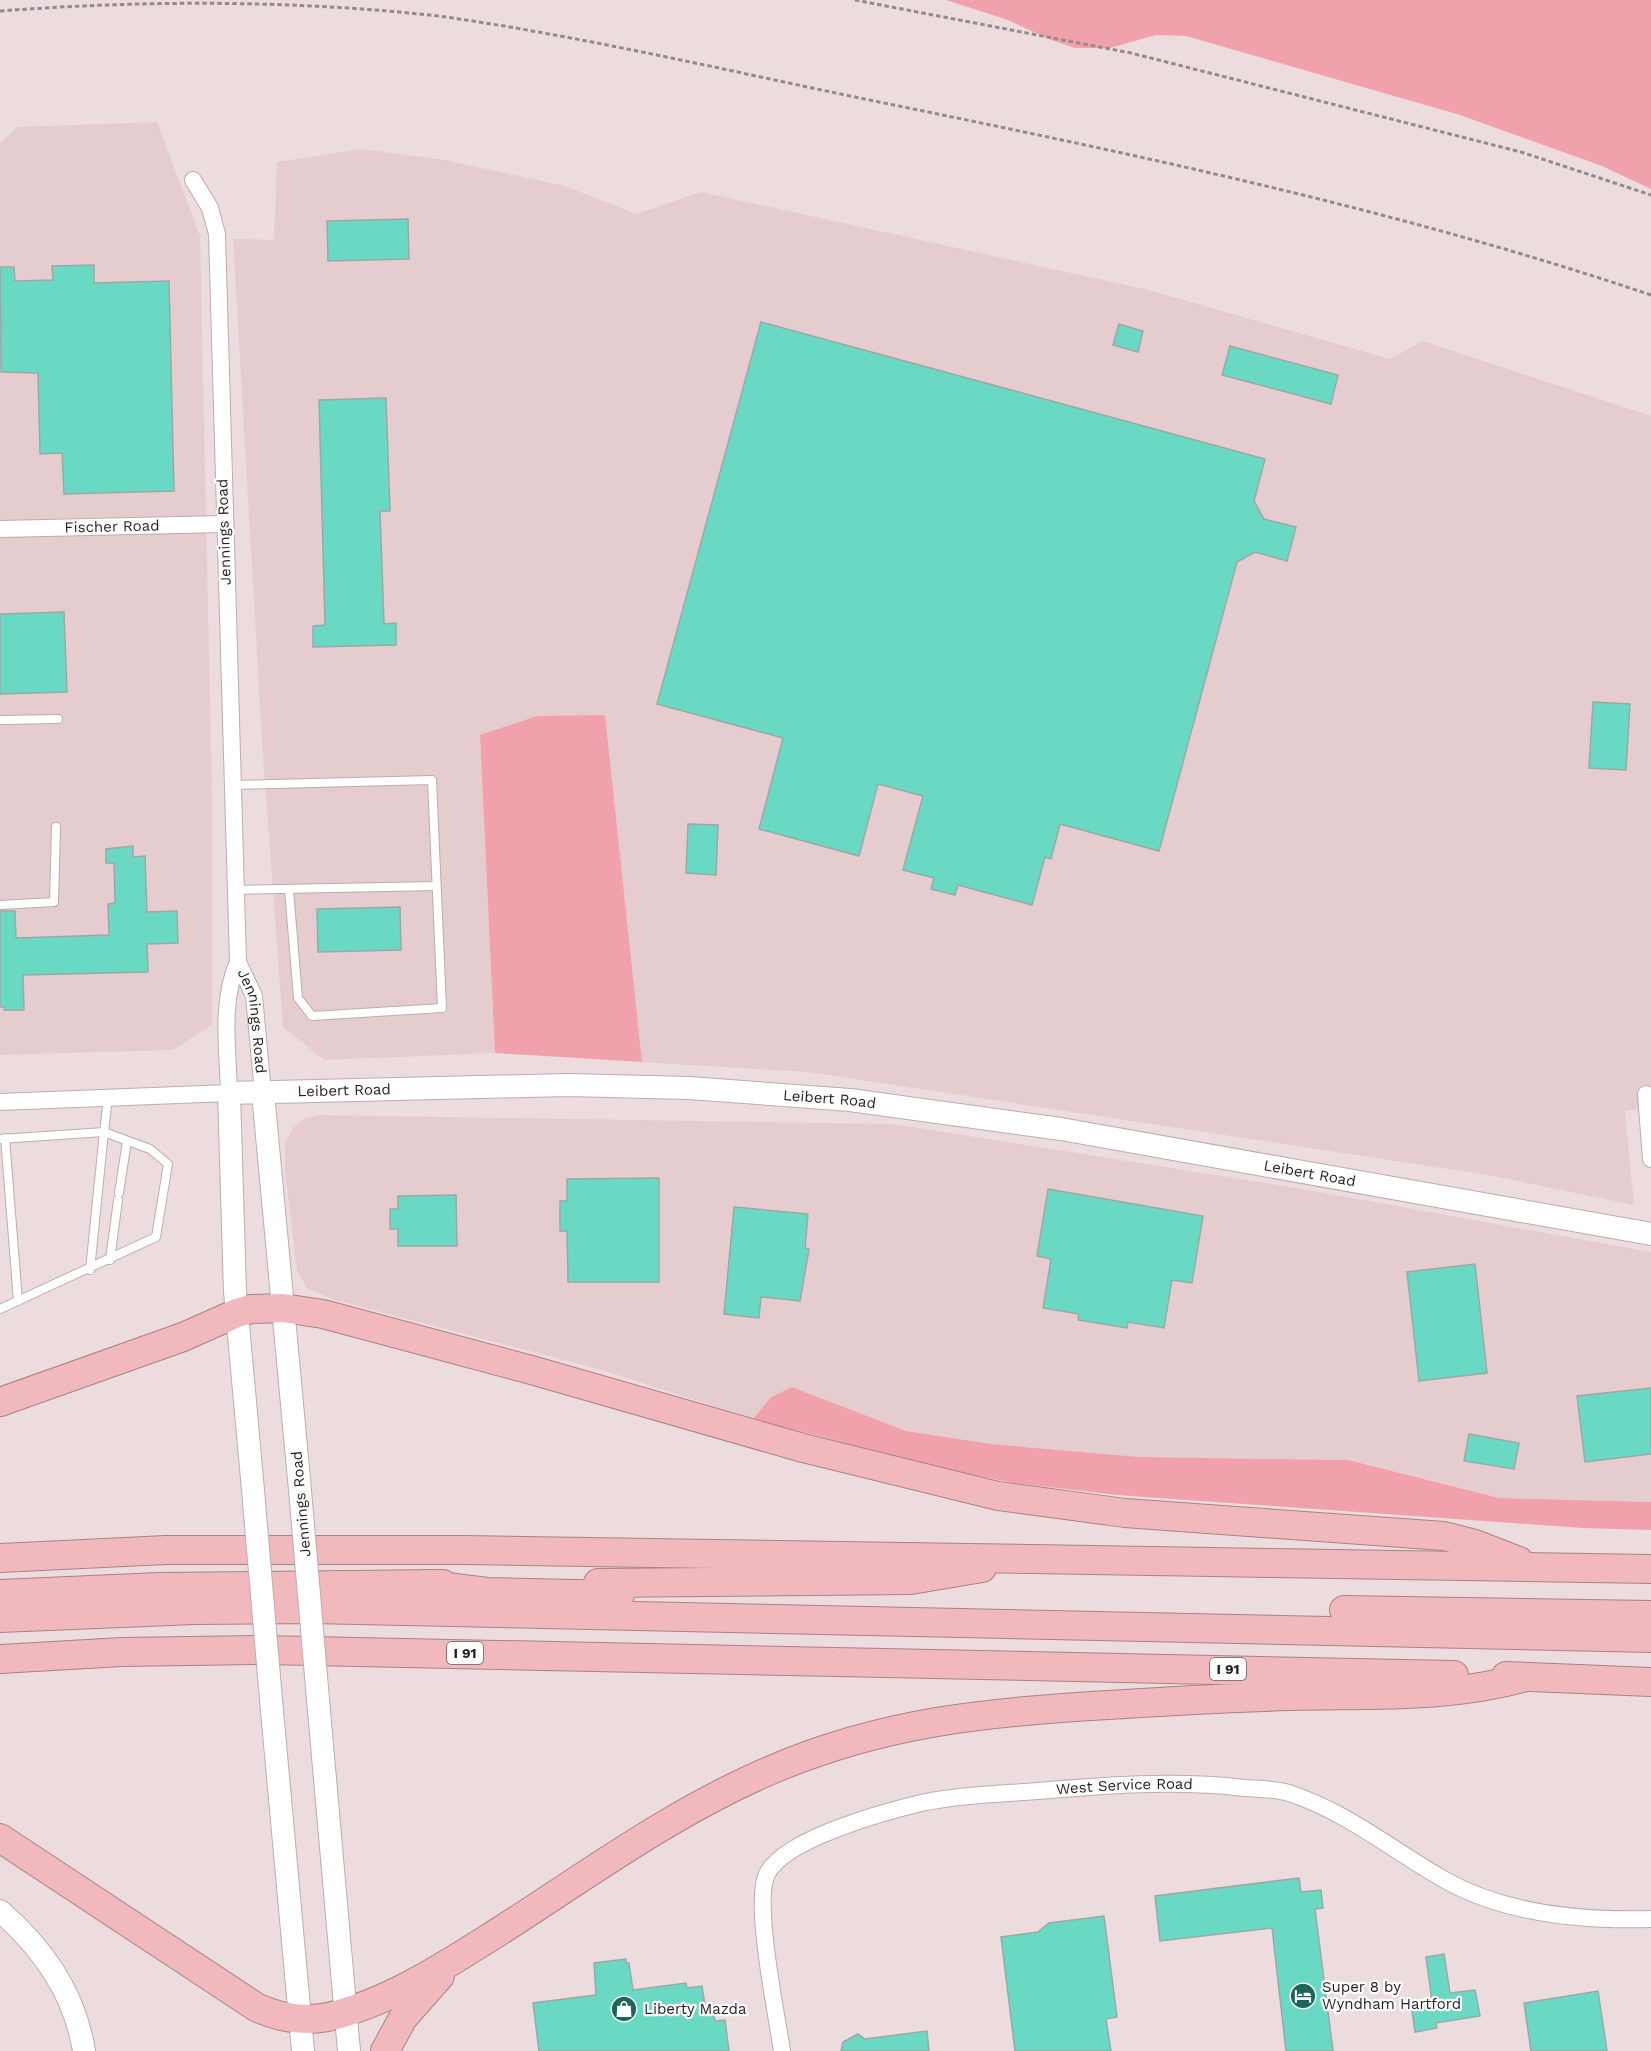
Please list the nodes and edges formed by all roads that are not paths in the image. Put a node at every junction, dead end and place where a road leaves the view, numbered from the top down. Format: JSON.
{"nodes":[{"id":1,"x":193,"y":180,"type":"dead end"},
{"id":2,"x":224,"y":524,"type":"junction"},
{"id":3,"x":0,"y":529,"type":"edge"},
{"id":4,"x":58,"y":719,"type":"dead end"},
{"id":5,"x":0,"y":720,"type":"edge"},
{"id":6,"x":231,"y":785,"type":"junction"},
{"id":7,"x":56,"y":826,"type":"dead end"},
{"id":8,"x":436,"y":886,"type":"junction"},
{"id":9,"x":235,"y":890,"type":"junction"},
{"id":10,"x":289,"y":890,"type":"junction"},
{"id":11,"x":0,"y":905,"type":"edge"},
{"id":12,"x":238,"y":962,"type":"junction"},
{"id":13,"x":263,"y":1093,"type":"junction"},
{"id":14,"x":229,"y":1094,"type":"junction"},
{"id":15,"x":1646,"y":1094,"type":"dead end"},
{"id":16,"x":108,"y":1098,"type":"junction"},
{"id":17,"x":0,"y":1102,"type":"edge"},
{"id":18,"x":104,"y":1132,"type":"junction"},
{"id":19,"x":3,"y":1139,"type":"edge"},
{"id":20,"x":127,"y":1141,"type":"junction"},
{"id":21,"x":1651,"y":1159,"type":"edge"},
{"id":22,"x":1651,"y":1234,"type":"edge"},
{"id":23,"x":110,"y":1260,"type":"junction"},
{"id":24,"x":90,"y":1270,"type":"junction"},
{"id":25,"x":18,"y":1301,"type":"junction"},
{"id":26,"x":283,"y":1308,"type":"junction"},
{"id":27,"x":0,"y":1309,"type":"edge"},
{"id":28,"x":237,"y":1312,"type":"junction"},
{"id":29,"x":0,"y":1402,"type":"edge"},
{"id":30,"x":1025,"y":1557,"type":"junction"},
{"id":31,"x":0,"y":1558,"type":"edge"},
{"id":32,"x":1535,"y":1567,"type":"junction"},
{"id":33,"x":1651,"y":1569,"type":"edge"},
{"id":34,"x":424,"y":1584,"type":"junction"},
{"id":35,"x":0,"y":1594,"type":"edge"},
{"id":36,"x":1651,"y":1616,"type":"edge"},
{"id":37,"x":0,"y":1618,"type":"edge"},
{"id":38,"x":1651,"y":1638,"type":"edge"},
{"id":39,"x":0,"y":1659,"type":"edge"},
{"id":40,"x":1526,"y":1677,"type":"junction"},
{"id":41,"x":1651,"y":1682,"type":"edge"},
{"id":42,"x":0,"y":1839,"type":"edge"},
{"id":43,"x":0,"y":1911,"type":"edge"},
{"id":44,"x":1651,"y":1919,"type":"edge"},
{"id":45,"x":464,"y":1953,"type":"junction"},
{"id":46,"x":345,"y":2012,"type":"junction"},
{"id":47,"x":300,"y":2019,"type":"junction"},
{"id":48,"x":84,"y":2051,"type":"edge"},
{"id":49,"x":303,"y":2051,"type":"edge"},
{"id":50,"x":349,"y":2051,"type":"edge"},
{"id":51,"x":385,"y":2051,"type":"edge"},
{"id":52,"x":782,"y":2051,"type":"edge"}],
"edges":[{"from":1,"to":2,"type":"street","name":"Jennings Road"},
{"from":2,"to":3,"type":"street","name":"Fischer Road"},
{"from":2,"to":6,"type":"street","name":"Jennings Road"},
{"from":4,"to":5,"type":"lane"},
{"from":6,"to":8,"type":"lane"},
{"from":6,"to":9,"type":"street","name":"Jennings Road"},
{"from":7,"to":11,"type":"lane"},
{"from":8,"to":10,"type":"lane"},
{"from":8,"to":10,"type":"lane"},
{"from":9,"to":10,"type":"lane"},
{"from":9,"to":12,"type":"street","name":"Jennings Road"},
{"from":12,"to":13,"type":"street","name":"Jennings Road"},
{"from":12,"to":14,"type":"street","name":"Jennings Road"},
{"from":13,"to":14,"type":"street","name":"Leibert Road"},
{"from":13,"to":22,"type":"street","name":"Leibert Road"},
{"from":13,"to":26,"type":"street","name":"Jennings Road"},
{"from":14,"to":16,"type":"street","name":"Leibert Road"},
{"from":14,"to":28,"type":"street","name":"Jennings Road"},
{"from":15,"to":21,"type":"street"},
{"from":16,"to":17,"type":"street","name":"Leibert Road"},
{"from":16,"to":18,"type":"lane"},
{"from":18,"to":19,"type":"lane"},
{"from":18,"to":20,"type":"lane"},
{"from":18,"to":24,"type":"lane"},
{"from":19,"to":25,"type":"lane"},
{"from":20,"to":23,"type":"lane"},
{"from":20,"to":23,"type":"lane"},
{"from":23,"to":24,"type":"lane"},
{"from":24,"to":25,"type":"lane"},
{"from":25,"to":27,"type":"lane"},
{"from":26,"to":28,"type":"highway"},
{"from":26,"to":32,"type":"highway"},
{"from":26,"to":46,"type":"street","name":"Jennings Road","bridge":true},
{"from":28,"to":29,"type":"highway"},
{"from":28,"to":47,"type":"street","name":"Jennings Road","bridge":true},
{"from":30,"to":31,"type":"highway"},
{"from":30,"to":32,"type":"highway"},
{"from":30,"to":34,"type":"highway"},
{"from":32,"to":33,"type":"highway"},
{"from":34,"to":35,"type":"highway"},
{"from":34,"to":36,"type":"highway"},
{"from":37,"to":38,"type":"highway"},
{"from":39,"to":40,"type":"highway","number":"I 91"},
{"from":40,"to":41,"type":"highway","number":"I 91"},
{"from":40,"to":45,"type":"highway"},
{"from":42,"to":47,"type":"highway"},
{"from":43,"to":48,"type":"street"},
{"from":44,"to":52,"type":"street","name":"West Service Road"},
{"from":45,"to":46,"type":"highway"},
{"from":45,"to":51,"type":"highway"},
{"from":46,"to":47,"type":"highway"},
{"from":46,"to":50,"type":"street","name":"Jennings Road"},
{"from":47,"to":49,"type":"street","name":"Jennings Road"}]}
